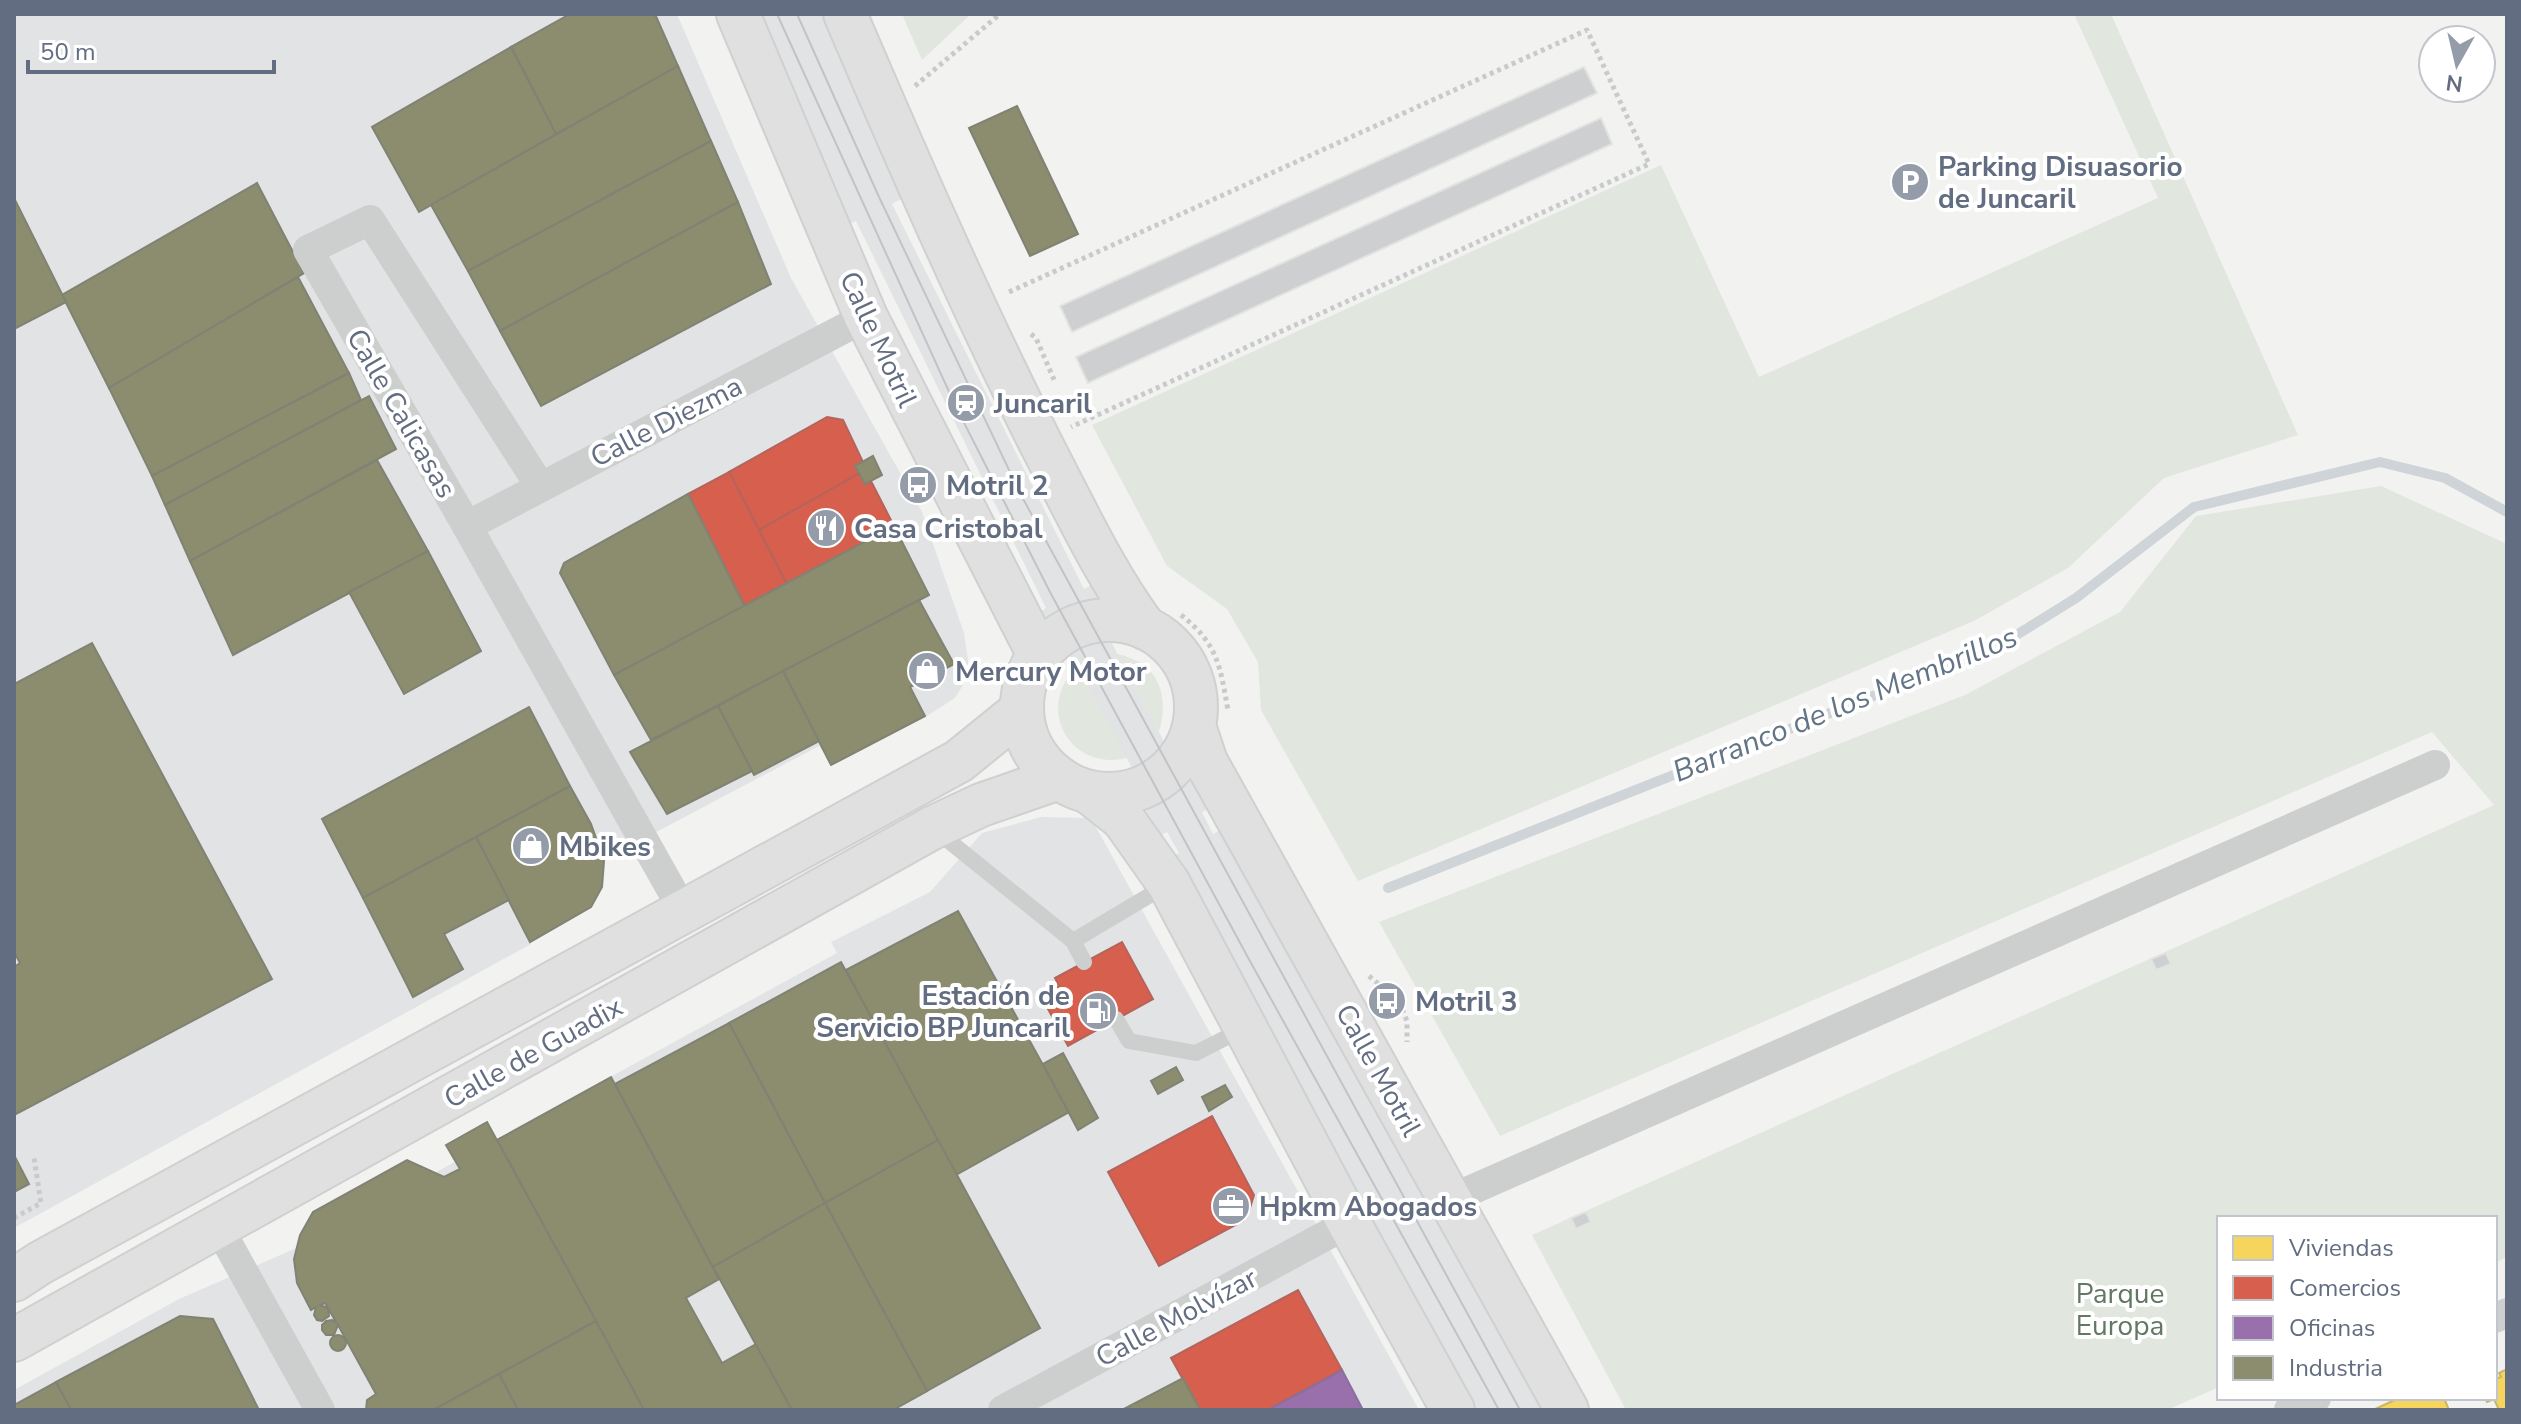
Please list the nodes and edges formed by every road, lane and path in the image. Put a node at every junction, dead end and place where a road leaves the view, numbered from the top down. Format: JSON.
{"nodes":[{"id":1,"x":738,"y":14,"type":"edge"},
{"id":2,"x":845,"y":14,"type":"edge"},
{"id":3,"x":1000,"y":14,"type":"edge"},
{"id":4,"x":885,"y":107,"type":"junction"},
{"id":5,"x":1007,"y":293,"type":"dead end"},
{"id":6,"x":866,"y":317,"type":"junction"},
{"id":7,"x":1036,"y":338,"type":"dead end"},
{"id":8,"x":1056,"y":385,"type":"dead end"},
{"id":9,"x":1059,"y":432,"type":"dead end"},
{"id":10,"x":540,"y":486,"type":"junction"},
{"id":11,"x":467,"y":526,"type":"junction"},
{"id":12,"x":1145,"y":628,"type":"junction"},
{"id":13,"x":1039,"y":655,"type":"junction"},
{"id":14,"x":1022,"y":710,"type":"junction"},
{"id":15,"x":1195,"y":729,"type":"junction"},
{"id":16,"x":2435,"y":765,"type":"dead end"},
{"id":17,"x":1074,"y":785,"type":"junction"},
{"id":18,"x":932,"y":828,"type":"junction"},
{"id":19,"x":1169,"y":884,"type":"junction"},
{"id":20,"x":684,"y":912,"type":"junction"},
{"id":21,"x":1073,"y":941,"type":"junction"},
{"id":22,"x":1084,"y":962,"type":"dead end"},
{"id":23,"x":1116,"y":1019,"type":"dead end"},
{"id":24,"x":1246,"y":1027,"type":"junction"},
{"id":25,"x":34,"y":1158,"type":"dead end"},
{"id":26,"x":1451,"y":1199,"type":"junction"},
{"id":27,"x":14,"y":1218,"type":"edge"},
{"id":28,"x":1349,"y":1223,"type":"junction"},
{"id":29,"x":219,"y":1228,"type":"junction"},
{"id":30,"x":14,"y":1280,"type":"edge"},
{"id":31,"x":14,"y":1340,"type":"edge"},
{"id":32,"x":2312,"y":1400,"type":"edge"},
{"id":33,"x":320,"y":1410,"type":"edge"},
{"id":34,"x":1003,"y":1410,"type":"edge"},
{"id":35,"x":1453,"y":1410,"type":"edge"},
{"id":36,"x":1567,"y":1410,"type":"edge"},
{"id":37,"x":2289,"y":1410,"type":"edge"}],
"edges":[{"from":1,"to":6,"type":"street","name":"Calle Motril"},
{"from":2,"to":4,"type":"street"},
{"from":3,"to":4,"type":"path"},
{"from":4,"to":12,"type":"street"},
{"from":5,"to":9,"type":"path"},
{"from":6,"to":10,"type":"street","name":"Calle Diezma"},
{"from":6,"to":13,"type":"street","name":"Calle Motril"},
{"from":7,"to":8,"type":"path"},
{"from":10,"to":11,"type":"street","name":"Calle Diezma"},
{"from":10,"to":11,"type":"street","name":"Calle Calicasas"},
{"from":11,"to":20,"type":"street","name":"Calle Calicasas"},
{"from":12,"to":13,"type":"street"},
{"from":12,"to":15,"type":"street"},
{"from":13,"to":14,"type":"street"},
{"from":14,"to":17,"type":"street"},
{"from":14,"to":20,"type":"street","name":"Calle de Guadix"},
{"from":15,"to":17,"type":"street"},
{"from":15,"to":26,"type":"street","name":"Calle Motril"},
{"from":16,"to":26,"type":"street"},
{"from":17,"to":18,"type":"street","name":"Calle de Guadix"},
{"from":17,"to":19,"type":"street"},
{"from":18,"to":21,"type":"lane"},
{"from":18,"to":29,"type":"street","name":"Calle de Guadix"},
{"from":19,"to":21,"type":"lane"},
{"from":19,"to":24,"type":"street"},
{"from":20,"to":30,"type":"street","name":"Calle de Guadix"},
{"from":21,"to":22,"type":"lane"},
{"from":23,"to":24,"type":"lane"},
{"from":24,"to":28,"type":"street"},
{"from":25,"to":27,"type":"path"},
{"from":26,"to":36,"type":"street","name":"Calle Motril"},
{"from":28,"to":34,"type":"street","name":"Calle Molvízar"},
{"from":28,"to":35,"type":"street"},
{"from":29,"to":31,"type":"street","name":"Calle de Guadix"},
{"from":29,"to":33,"type":"street"},
{"from":32,"to":37,"type":"street"}]}
